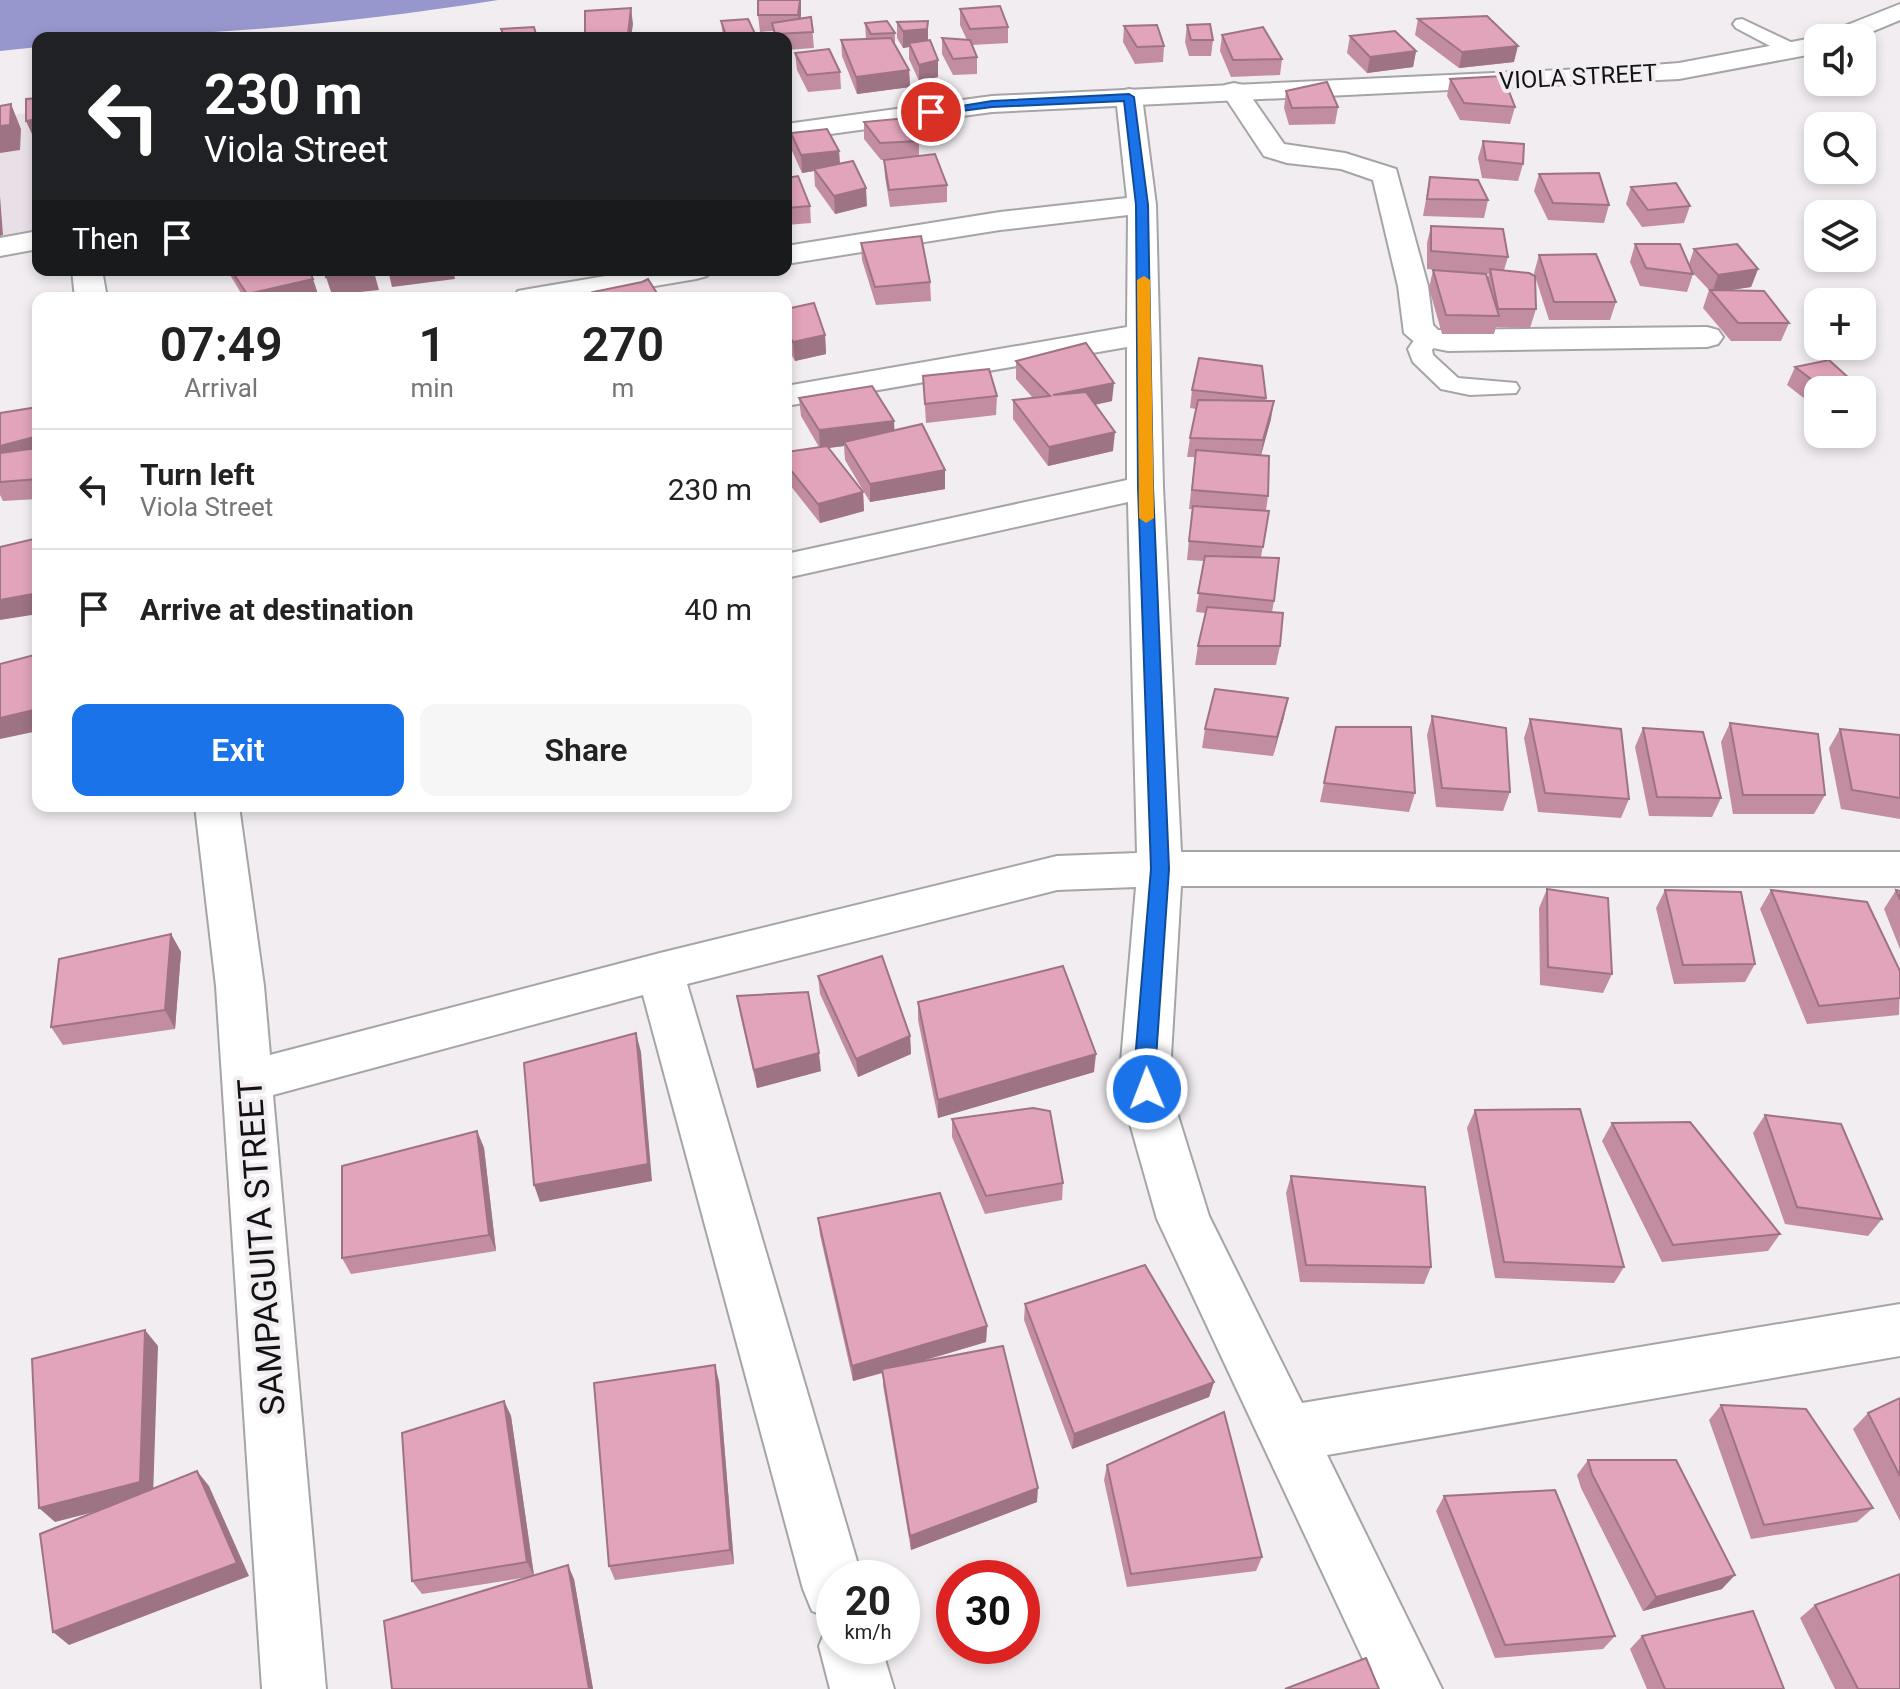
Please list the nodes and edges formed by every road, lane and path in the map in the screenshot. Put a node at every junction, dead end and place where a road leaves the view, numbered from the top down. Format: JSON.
{"nodes":[{"id":1,"x":1900,"y":11,"type":"edge"},
{"id":2,"x":1742,"y":24,"type":"dead end"},
{"id":3,"x":1869,"y":24,"type":"edge"},
{"id":4,"x":1804,"y":47,"type":"edge"},
{"id":5,"x":1804,"y":48,"type":"edge"},
{"id":6,"x":1234,"y":91,"type":"junction"},
{"id":7,"x":1129,"y":97,"type":"junction"},
{"id":8,"x":792,"y":129,"type":"edge"},
{"id":9,"x":1142,"y":205,"type":"junction"},
{"id":10,"x":32,"y":241,"type":"edge"},
{"id":11,"x":0,"y":247,"type":"edge"},
{"id":12,"x":792,"y":254,"type":"edge"},
{"id":13,"x":660,"y":276,"type":"edge"},
{"id":14,"x":565,"y":292,"type":"edge"},
{"id":15,"x":1145,"y":334,"type":"junction"},
{"id":16,"x":1707,"y":337,"type":"dead end"},
{"id":17,"x":1429,"y":338,"type":"junction"},
{"id":18,"x":1507,"y":388,"type":"dead end"},
{"id":19,"x":792,"y":395,"type":"edge"},
{"id":20,"x":1145,"y":487,"type":"junction"},
{"id":21,"x":792,"y":565,"type":"edge"},
{"id":22,"x":218,"y":812,"type":"edge"},
{"id":23,"x":1160,"y":869,"type":"junction"},
{"id":24,"x":1900,"y":869,"type":"edge"},
{"id":25,"x":660,"y":972,"type":"junction"},
{"id":26,"x":248,"y":1081,"type":"junction"},
{"id":27,"x":1900,"y":1330,"type":"edge"},
{"id":28,"x":1286,"y":1434,"type":"junction"},
{"id":29,"x":826,"y":1560,"type":"edge"},
{"id":30,"x":855,"y":1664,"type":"edge"},
{"id":31,"x":294,"y":1689,"type":"edge"},
{"id":32,"x":862,"y":1689,"type":"edge"},
{"id":33,"x":1410,"y":1689,"type":"edge"}],
"edges":[{"from":1,"to":3,"type":"street"},
{"from":2,"to":4,"type":"lane"},
{"from":5,"to":6,"type":"street","name":"VIOLA STREET"},
{"from":6,"to":7,"type":"street","name":"VIOLA STREET"},
{"from":6,"to":17,"type":"street"},
{"from":7,"to":8,"type":"street","name":"VIOLA STREET"},
{"from":7,"to":9,"type":"street"},
{"from":9,"to":12,"type":"street"},
{"from":9,"to":15,"type":"street"},
{"from":10,"to":11,"type":"street"},
{"from":13,"to":14,"type":"street"},
{"from":15,"to":19,"type":"street"},
{"from":15,"to":20,"type":"street"},
{"from":16,"to":17,"type":"street"},
{"from":17,"to":18,"type":"lane"},
{"from":20,"to":21,"type":"street"},
{"from":20,"to":23,"type":"street"},
{"from":22,"to":26,"type":"street","name":"SAMPAGUITA STREET"},
{"from":23,"to":24,"type":"street"},
{"from":23,"to":25,"type":"street"},
{"from":23,"to":28,"type":"street"},
{"from":25,"to":26,"type":"street"},
{"from":25,"to":29,"type":"street"},
{"from":26,"to":31,"type":"street","name":"SAMPAGUITA STREET"},
{"from":27,"to":28,"type":"street"},
{"from":28,"to":33,"type":"street"},
{"from":30,"to":32,"type":"street"}]}
